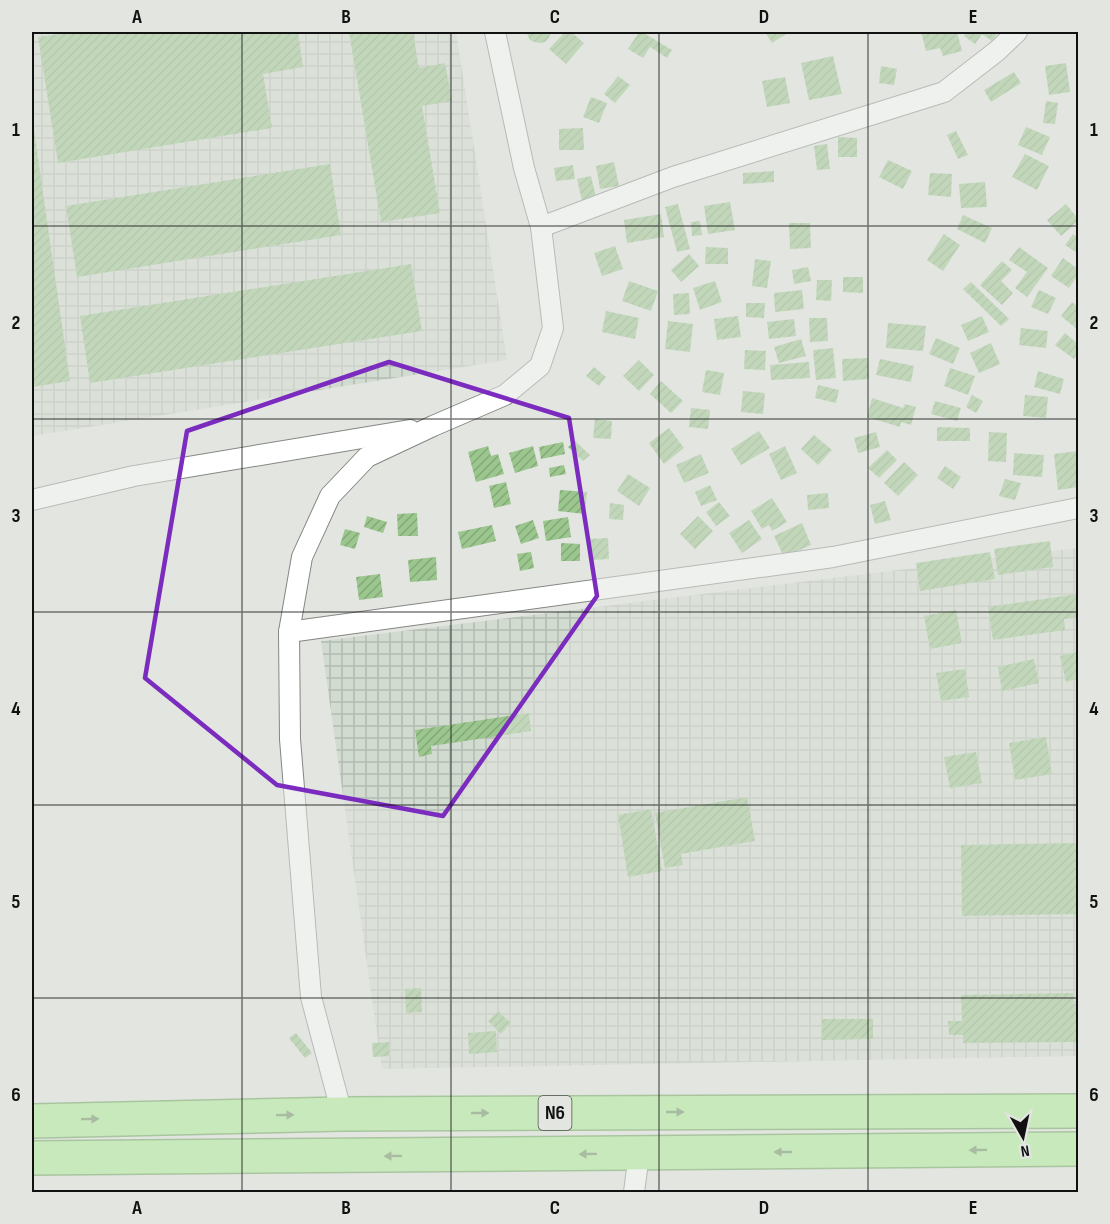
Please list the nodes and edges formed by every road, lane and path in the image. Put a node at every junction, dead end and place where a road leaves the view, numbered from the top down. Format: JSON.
{"nodes":[{"id":1,"x":495,"y":32,"type":"edge"},
{"id":2,"x":1017,"y":32,"type":"edge"},
{"id":3,"x":541,"y":227,"type":"junction"},
{"id":4,"x":433,"y":426,"type":"junction"},
{"id":5,"x":32,"y":500,"type":"edge"},
{"id":6,"x":1078,"y":508,"type":"edge"},
{"id":7,"x":289,"y":632,"type":"junction"},
{"id":8,"x":1078,"y":1112,"type":"edge"},
{"id":9,"x":342,"y":1114,"type":"junction"},
{"id":10,"x":32,"y":1121,"type":"edge"},
{"id":11,"x":1078,"y":1149,"type":"edge"},
{"id":12,"x":639,"y":1154,"type":"junction"},
{"id":13,"x":32,"y":1158,"type":"edge"},
{"id":14,"x":634,"y":1192,"type":"edge"}],
"edges":[{"from":1,"to":3,"type":"street"},
{"from":2,"to":3,"type":"street"},
{"from":3,"to":4,"type":"street"},
{"from":4,"to":5,"type":"street"},
{"from":4,"to":7,"type":"street"},
{"from":6,"to":7,"type":"street"},
{"from":7,"to":9,"type":"street"},
{"from":9,"to":8,"type":"highway","number":"N6","one_way":true},
{"from":10,"to":9,"type":"highway","number":"N6","one_way":true},
{"from":11,"to":12,"type":"highway","number":"N6","one_way":true},
{"from":12,"to":13,"type":"highway","number":"N6","one_way":true},
{"from":12,"to":14,"type":"street"}]}
